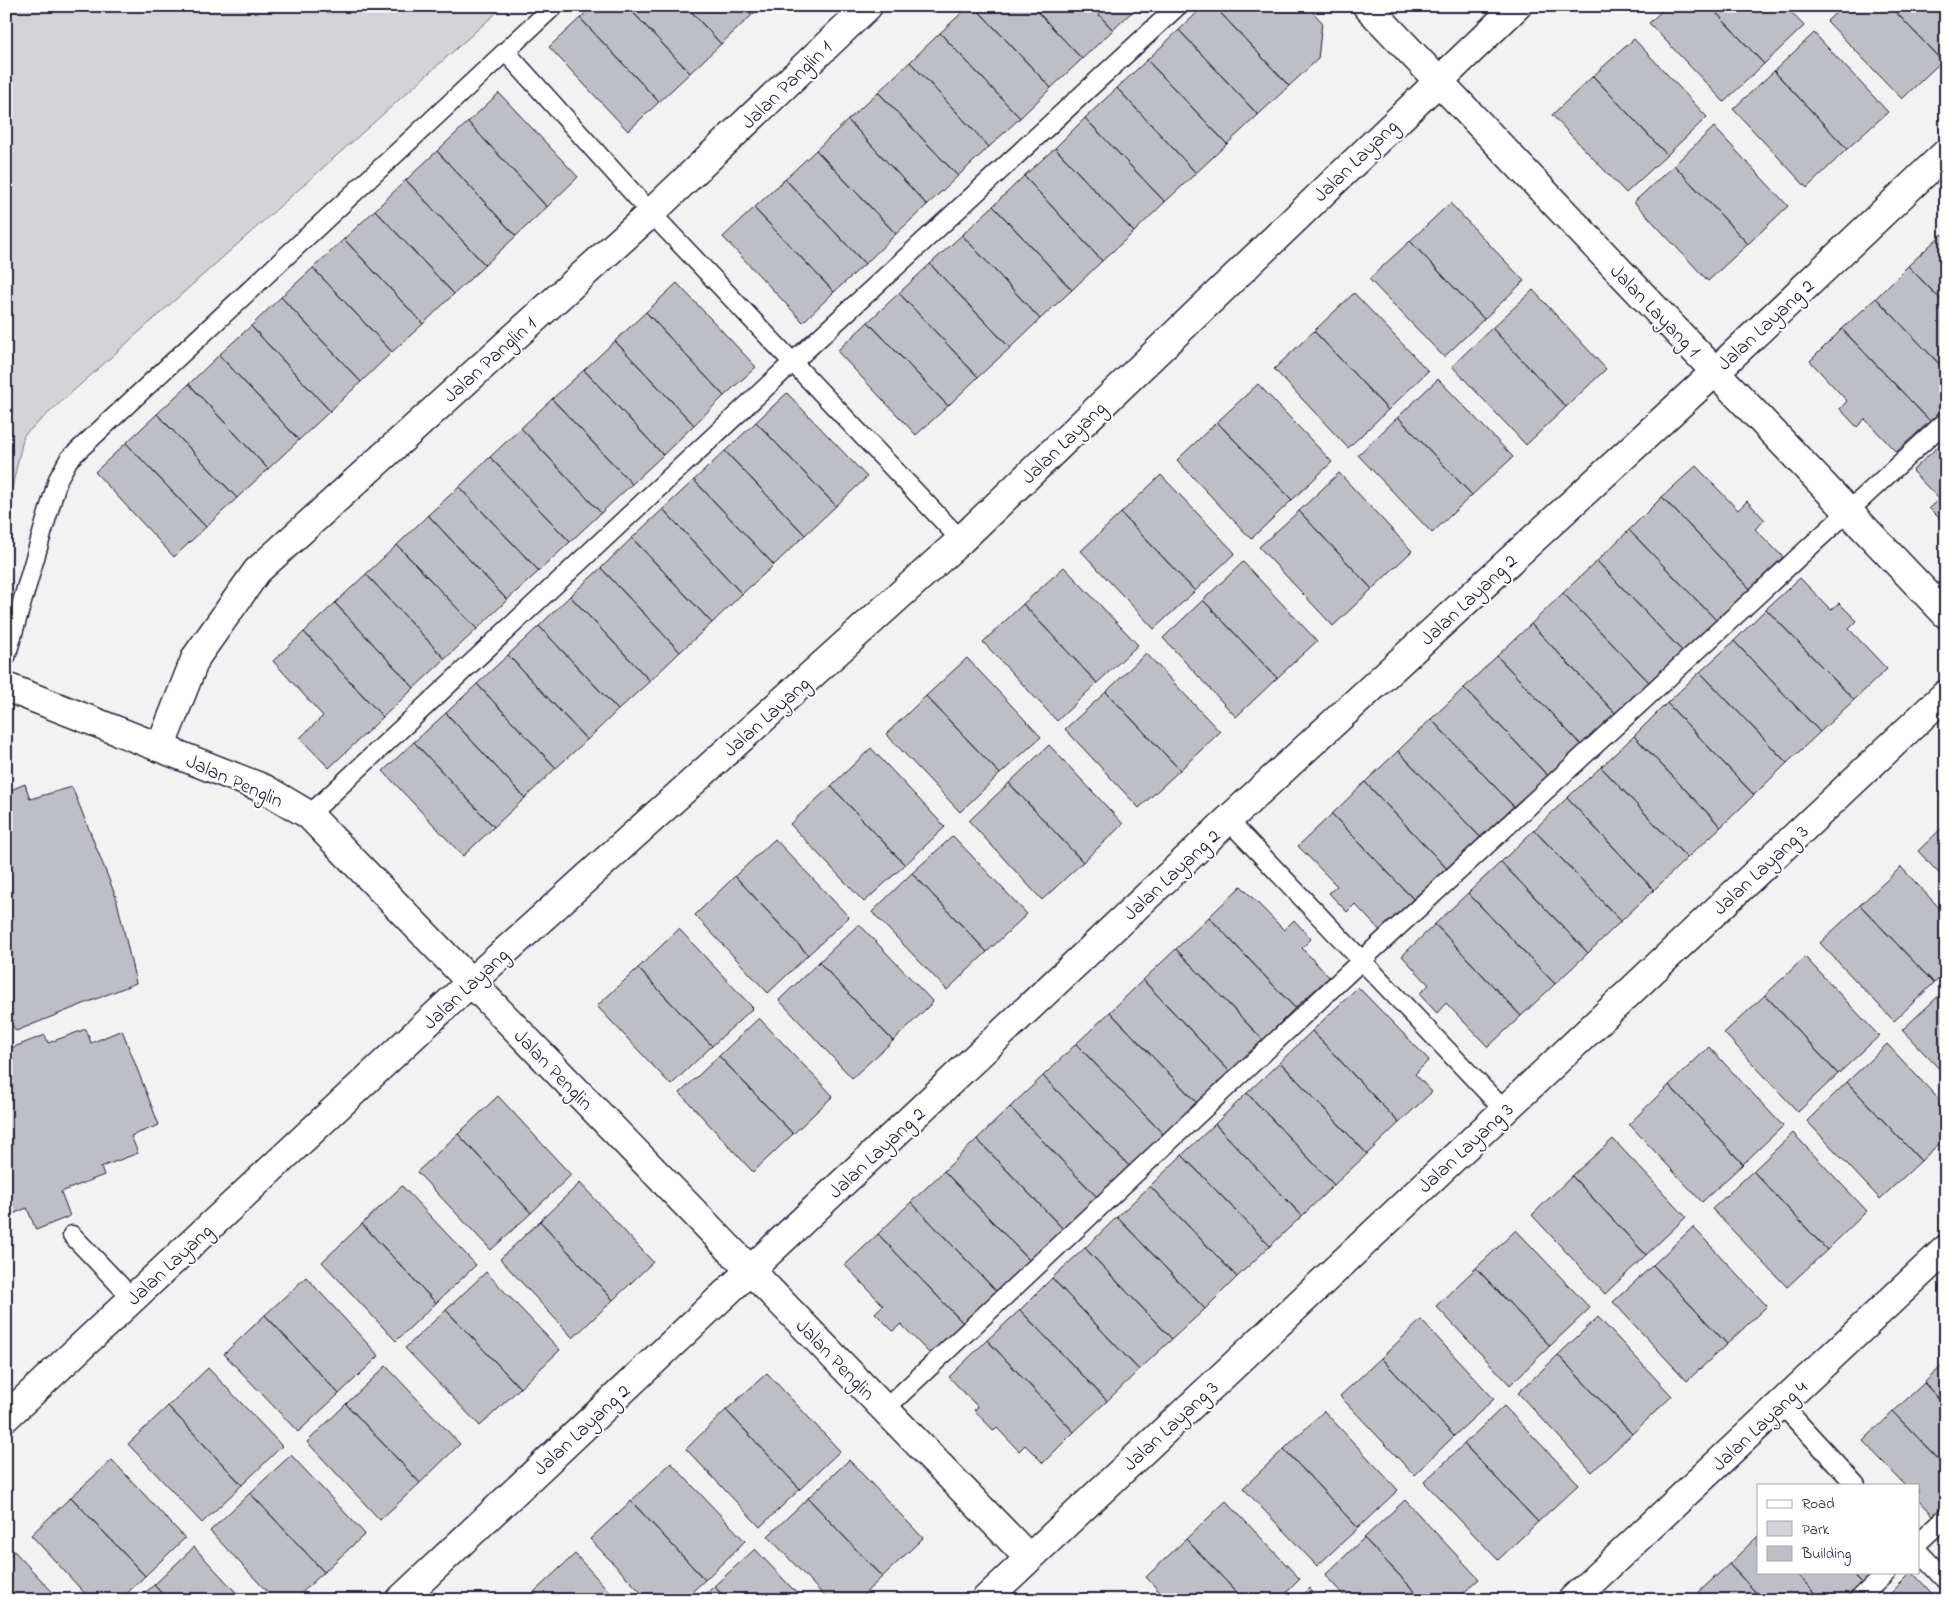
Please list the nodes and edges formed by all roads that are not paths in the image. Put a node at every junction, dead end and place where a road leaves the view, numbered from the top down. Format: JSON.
{"nodes":[{"id":1,"x":554,"y":6,"type":"edge"},
{"id":2,"x":868,"y":6,"type":"edge"},
{"id":3,"x":1178,"y":6,"type":"edge"},
{"id":4,"x":1367,"y":6,"type":"edge"},
{"id":5,"x":1516,"y":6,"type":"edge"},
{"id":6,"x":506,"y":52,"type":"junction"},
{"id":7,"x":1437,"y":81,"type":"junction"},
{"id":8,"x":1946,"y":153,"type":"edge"},
{"id":9,"x":650,"y":213,"type":"junction"},
{"id":10,"x":793,"y":362,"type":"junction"},
{"id":11,"x":1715,"y":372,"type":"junction"},
{"id":12,"x":1946,"y":421,"type":"edge"},
{"id":13,"x":1848,"y":512,"type":"junction"},
{"id":14,"x":961,"y":540,"type":"junction"},
{"id":15,"x":1946,"y":614,"type":"edge"},
{"id":16,"x":6,"y":657,"type":"edge"},
{"id":17,"x":6,"y":687,"type":"edge"},
{"id":18,"x":1946,"y":694,"type":"edge"},
{"id":19,"x":160,"y":748,"type":"junction"},
{"id":20,"x":309,"y":816,"type":"junction"},
{"id":21,"x":1228,"y":820,"type":"junction"},
{"id":22,"x":1361,"y":961,"type":"junction"},
{"id":23,"x":471,"y":982,"type":"junction"},
{"id":24,"x":1504,"y":1110,"type":"junction"},
{"id":25,"x":72,"y":1235,"type":"dead end"},
{"id":26,"x":1946,"y":1249,"type":"edge"},
{"id":27,"x":750,"y":1270,"type":"junction"},
{"id":28,"x":133,"y":1299,"type":"junction"},
{"id":29,"x":1782,"y":1405,"type":"junction"},
{"id":30,"x":885,"y":1409,"type":"junction"},
{"id":31,"x":6,"y":1417,"type":"edge"},
{"id":32,"x":1855,"y":1484,"type":"edge"},
{"id":33,"x":1946,"y":1517,"type":"edge"},
{"id":34,"x":1920,"y":1540,"type":"edge"},
{"id":35,"x":1920,"y":1553,"type":"edge"},
{"id":36,"x":1029,"y":1558,"type":"junction"},
{"id":37,"x":1885,"y":1574,"type":"edge"},
{"id":38,"x":1946,"y":1581,"type":"edge"},
{"id":39,"x":400,"y":1600,"type":"edge"},
{"id":40,"x":985,"y":1600,"type":"edge"},
{"id":41,"x":1572,"y":1600,"type":"edge"},
{"id":42,"x":1858,"y":1600,"type":"edge"}],
"edges":[{"from":1,"to":6,"type":"lane"},
{"from":2,"to":9,"type":"street","name":"Jalan Panglin 1"},
{"from":3,"to":10,"type":"lane"},
{"from":4,"to":7,"type":"street","name":"Jalan Layang 1"},
{"from":5,"to":7,"type":"street","name":"Jalan Layang"},
{"from":6,"to":9,"type":"lane"},
{"from":6,"to":16,"type":"lane"},
{"from":7,"to":11,"type":"street","name":"Jalan Layang 1"},
{"from":7,"to":14,"type":"street","name":"Jalan Layang"},
{"from":8,"to":11,"type":"street","name":"Jalan Layang 2"},
{"from":9,"to":10,"type":"lane"},
{"from":9,"to":19,"type":"street","name":"Jalan Panglin 1"},
{"from":10,"to":14,"type":"lane"},
{"from":10,"to":20,"type":"lane"},
{"from":11,"to":13,"type":"street","name":"Jalan Layang 1"},
{"from":11,"to":21,"type":"street","name":"Jalan Layang 2"},
{"from":12,"to":13,"type":"lane"},
{"from":13,"to":15,"type":"street","name":"Jalan Layang 1"},
{"from":13,"to":22,"type":"lane"},
{"from":14,"to":23,"type":"street","name":"Jalan Layang"},
{"from":17,"to":19,"type":"street","name":"Jalan Penglin"},
{"from":18,"to":24,"type":"street","name":"Jalan Layang 3"},
{"from":19,"to":20,"type":"street","name":"Jalan Penglin"},
{"from":20,"to":23,"type":"street","name":"Jalan Penglin"},
{"from":21,"to":22,"type":"lane"},
{"from":21,"to":27,"type":"street","name":"Jalan Layang 2"},
{"from":22,"to":24,"type":"lane"},
{"from":22,"to":30,"type":"lane"},
{"from":23,"to":27,"type":"street","name":"Jalan Penglin"},
{"from":23,"to":28,"type":"street","name":"Jalan Layang"},
{"from":24,"to":36,"type":"street","name":"Jalan Layang 3"},
{"from":25,"to":28,"type":"lane"},
{"from":26,"to":29,"type":"street","name":"Jalan Layang 4"},
{"from":27,"to":30,"type":"street","name":"Jalan Penglin"},
{"from":27,"to":39,"type":"street","name":"Jalan Layang 2"},
{"from":28,"to":31,"type":"street","name":"Jalan Layang"},
{"from":29,"to":32,"type":"lane"},
{"from":29,"to":41,"type":"street","name":"Jalan Layang 4"},
{"from":30,"to":36,"type":"street","name":"Jalan Penglin"},
{"from":33,"to":34,"type":"lane"},
{"from":35,"to":38,"type":"lane"},
{"from":36,"to":40,"type":"street","name":"Jalan Layang 3"},
{"from":37,"to":42,"type":"lane"}]}
